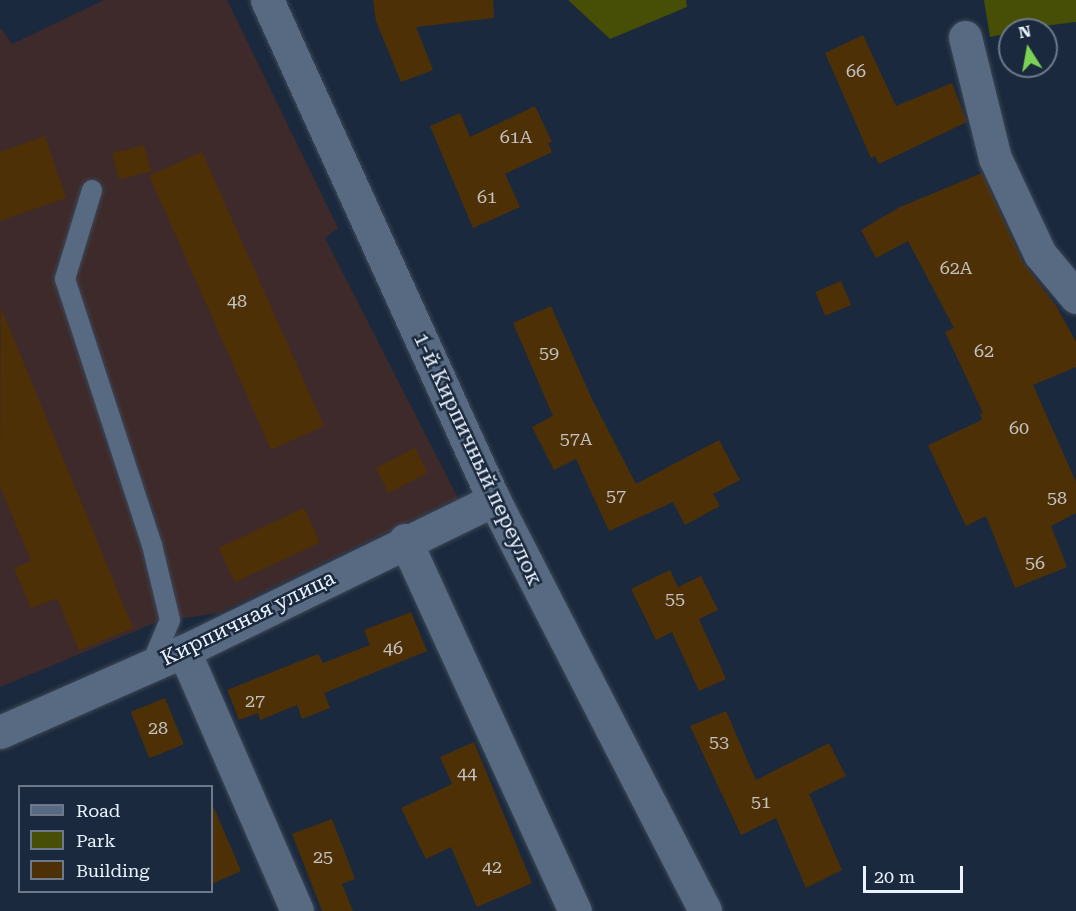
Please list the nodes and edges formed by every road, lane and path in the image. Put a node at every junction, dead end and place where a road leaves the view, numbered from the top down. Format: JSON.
{"nodes":[{"id":1,"x":267,"y":0,"type":"edge"},
{"id":2,"x":965,"y":37,"type":"dead end"},
{"id":3,"x":92,"y":190,"type":"dead end"},
{"id":4,"x":1076,"y":297,"type":"edge"},
{"id":5,"x":494,"y":500,"type":"junction"},
{"id":6,"x":405,"y":540,"type":"junction"},
{"id":7,"x":184,"y":651,"type":"junction"},
{"id":8,"x":151,"y":665,"type":"junction"},
{"id":9,"x":0,"y":732,"type":"edge"},
{"id":10,"x":297,"y":911,"type":"edge"},
{"id":11,"x":575,"y":911,"type":"edge"},
{"id":12,"x":705,"y":911,"type":"edge"}],
"edges":[{"from":1,"to":5,"type":"street","name":"1-й Кирпичный переулок"},
{"from":2,"to":4,"type":"street"},
{"from":3,"to":8,"type":"lane"},
{"from":5,"to":6,"type":"street","name":"Кирпичная улица"},
{"from":5,"to":12,"type":"street","name":"1-й Кирпичный переулок"},
{"from":6,"to":7,"type":"street","name":"Кирпичная улица"},
{"from":6,"to":11,"type":"street"},
{"from":7,"to":8,"type":"street","name":"Кирпичная улица"},
{"from":7,"to":10,"type":"street"},
{"from":8,"to":9,"type":"street","name":"Кирпичная улица"}]}
